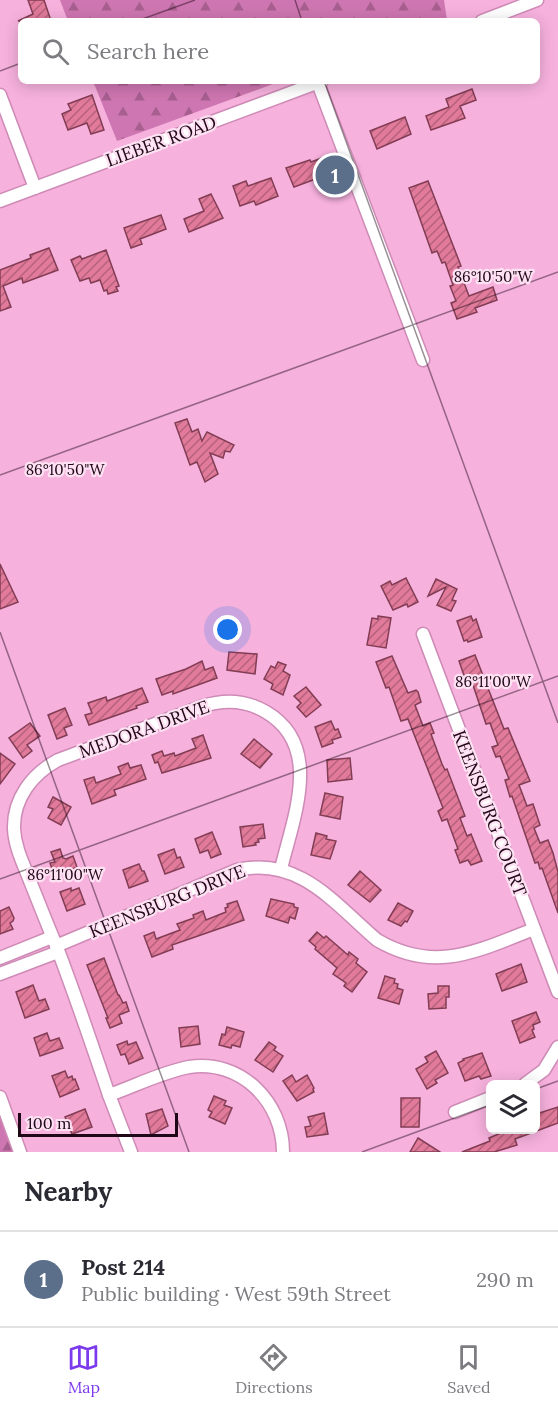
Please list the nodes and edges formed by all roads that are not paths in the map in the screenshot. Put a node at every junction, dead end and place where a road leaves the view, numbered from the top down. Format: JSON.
{"nodes":[{"id":1,"x":537,"y":0,"type":"edge"},
{"id":2,"x":490,"y":18,"type":"edge"},
{"id":3,"x":315,"y":84,"type":"edge"},
{"id":4,"x":321,"y":84,"type":"edge"},
{"id":5,"x":0,"y":95,"type":"edge"},
{"id":6,"x":35,"y":188,"type":"junction"},
{"id":7,"x":0,"y":201,"type":"edge"},
{"id":8,"x":423,"y":360,"type":"dead end"},
{"id":9,"x":423,"y":634,"type":"dead end"},
{"id":10,"x":282,"y":869,"type":"junction"},
{"id":11,"x":534,"y":929,"type":"junction"},
{"id":12,"x":56,"y":945,"type":"junction"},
{"id":13,"x":0,"y":958,"type":"edge"},
{"id":14,"x":0,"y":974,"type":"edge"},
{"id":15,"x":558,"y":992,"type":"edge"},
{"id":16,"x":558,"y":1047,"type":"edge"},
{"id":17,"x":530,"y":1080,"type":"edge"},
{"id":18,"x":110,"y":1095,"type":"junction"},
{"id":19,"x":0,"y":1097,"type":"edge"},
{"id":20,"x":486,"y":1100,"type":"edge"},
{"id":21,"x":454,"y":1112,"type":"dead end"},
{"id":22,"x":20,"y":1152,"type":"edge"},
{"id":23,"x":131,"y":1152,"type":"edge"},
{"id":24,"x":284,"y":1152,"type":"edge"}],
"edges":[{"from":1,"to":2,"type":"street"},
{"from":3,"to":6,"type":"street","name":"LIEBER ROAD"},
{"from":4,"to":8,"type":"street"},
{"from":5,"to":6,"type":"street"},
{"from":6,"to":7,"type":"street","name":"LIEBER ROAD"},
{"from":9,"to":11,"type":"street","name":"KEENSBURG COURT"},
{"from":10,"to":11,"type":"street","name":"KEENSBURG DRIVE"},
{"from":10,"to":12,"type":"street","name":"KEENSBURG DRIVE"},
{"from":10,"to":12,"type":"street","name":"MEDORA DRIVE"},
{"from":11,"to":15,"type":"street","name":"KEENSBURG COURT"},
{"from":12,"to":13,"type":"street","name":"KEENSBURG DRIVE"},
{"from":12,"to":14,"type":"street","name":"KEENSBURG DRIVE"},
{"from":12,"to":18,"type":"street","name":"MEDORA DRIVE"},
{"from":16,"to":17,"type":"street"},
{"from":18,"to":23,"type":"street","name":"MEDORA DRIVE"},
{"from":18,"to":24,"type":"street"},
{"from":19,"to":22,"type":"street"},
{"from":20,"to":21,"type":"street"}]}
